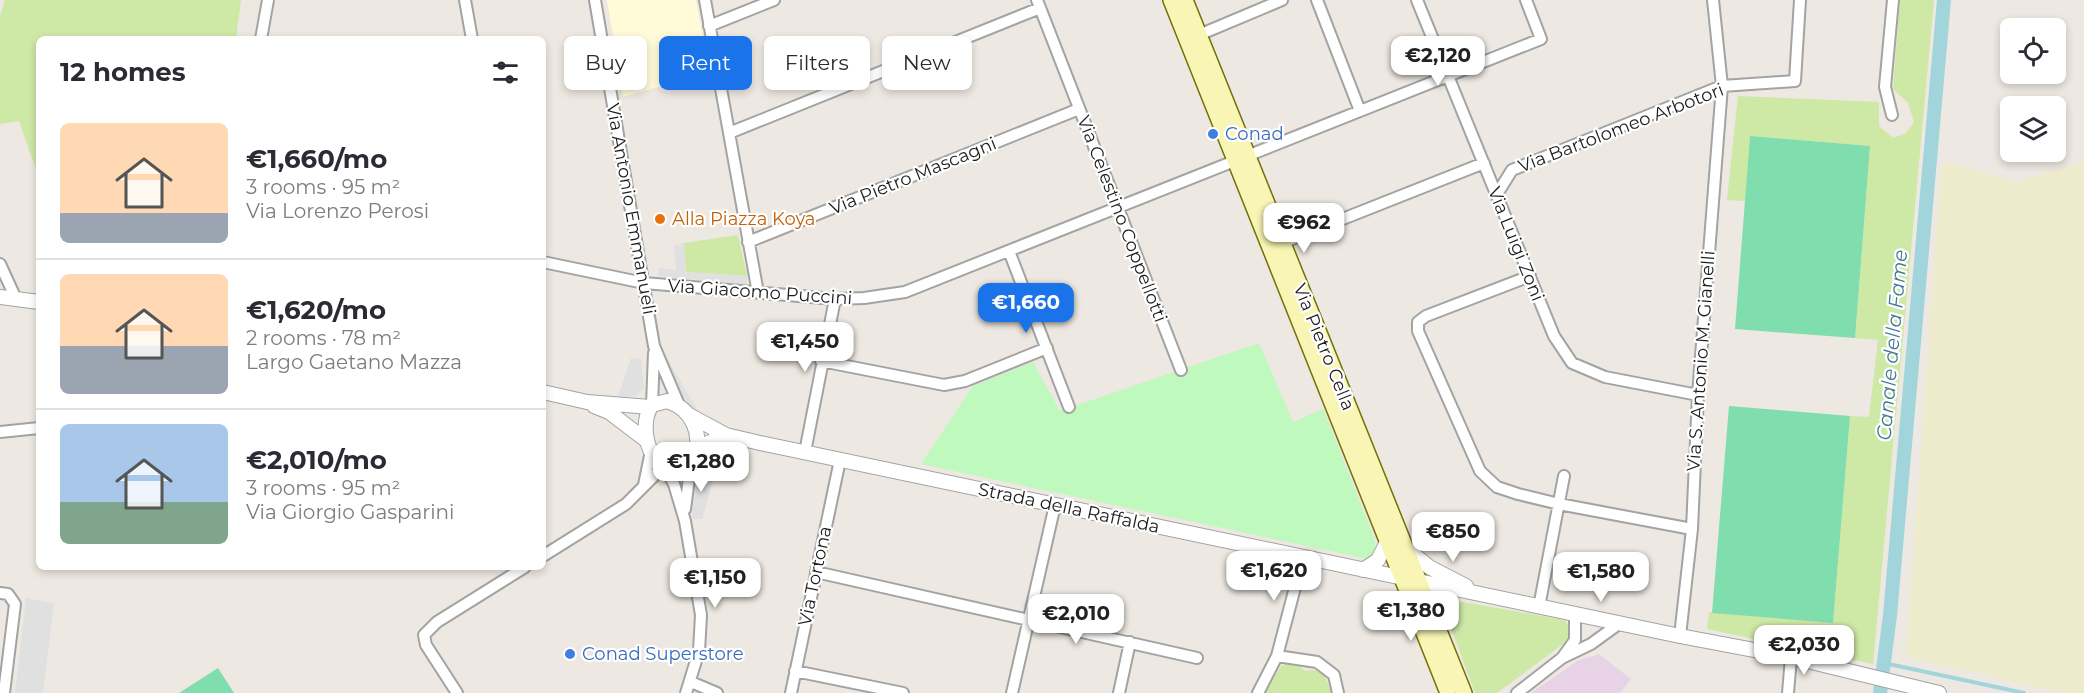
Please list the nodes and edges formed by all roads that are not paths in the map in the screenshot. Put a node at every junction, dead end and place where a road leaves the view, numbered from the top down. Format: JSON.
{"nodes":[{"id":1,"x":268,"y":0,"type":"edge"},
{"id":2,"x":465,"y":0,"type":"edge"},
{"id":3,"x":595,"y":0,"type":"edge"},
{"id":4,"x":705,"y":0,"type":"edge"},
{"id":5,"x":774,"y":0,"type":"edge"},
{"id":6,"x":1171,"y":0,"type":"edge"},
{"id":7,"x":1185,"y":0,"type":"edge"},
{"id":8,"x":1282,"y":0,"type":"edge"},
{"id":9,"x":1317,"y":0,"type":"edge"},
{"id":10,"x":1417,"y":0,"type":"edge"},
{"id":11,"x":1526,"y":0,"type":"edge"},
{"id":12,"x":1713,"y":0,"type":"edge"},
{"id":13,"x":1800,"y":0,"type":"edge"},
{"id":14,"x":1893,"y":0,"type":"edge"},
{"id":15,"x":1039,"y":4,"type":"edge"},
{"id":16,"x":709,"y":26,"type":"junction"},
{"id":17,"x":262,"y":36,"type":"edge"},
{"id":18,"x":471,"y":36,"type":"edge"},
{"id":19,"x":1193,"y":38,"type":"junction"},
{"id":20,"x":1449,"y":76,"type":"junction"},
{"id":21,"x":1722,"y":86,"type":"junction"},
{"id":22,"x":1079,"y":109,"type":"junction"},
{"id":23,"x":1360,"y":111,"type":"junction"},
{"id":24,"x":1892,"y":115,"type":"dead end"},
{"id":25,"x":729,"y":133,"type":"junction"},
{"id":26,"x":1241,"y":159,"type":"junction"},
{"id":27,"x":1484,"y":163,"type":"junction"},
{"id":28,"x":1497,"y":194,"type":"junction"},
{"id":29,"x":1118,"y":208,"type":"junction"},
{"id":30,"x":748,"y":242,"type":"junction"},
{"id":31,"x":1282,"y":243,"type":"junction"},
{"id":32,"x":1009,"y":251,"type":"junction"},
{"id":33,"x":546,"y":263,"type":"edge"},
{"id":34,"x":0,"y":264,"type":"edge"},
{"id":35,"x":1530,"y":276,"type":"junction"},
{"id":36,"x":644,"y":284,"type":"junction"},
{"id":37,"x":758,"y":292,"type":"junction"},
{"id":38,"x":0,"y":297,"type":"edge"},
{"id":39,"x":16,"y":299,"type":"junction"},
{"id":40,"x":835,"y":299,"type":"junction"},
{"id":41,"x":36,"y":302,"type":"edge"},
{"id":42,"x":654,"y":346,"type":"junction"},
{"id":43,"x":1047,"y":348,"type":"junction"},
{"id":44,"x":821,"y":361,"type":"junction"},
{"id":45,"x":1181,"y":370,"type":"dead end"},
{"id":46,"x":546,"y":393,"type":"edge"},
{"id":47,"x":1698,"y":395,"type":"junction"},
{"id":48,"x":587,"y":402,"type":"junction"},
{"id":49,"x":651,"y":406,"type":"junction"},
{"id":50,"x":1069,"y":407,"type":"dead end"},
{"id":51,"x":684,"y":410,"type":"junction"},
{"id":52,"x":36,"y":428,"type":"edge"},
{"id":53,"x":0,"y":432,"type":"edge"},
{"id":54,"x":726,"y":435,"type":"junction"},
{"id":55,"x":649,"y":446,"type":"junction"},
{"id":56,"x":697,"y":448,"type":"junction"},
{"id":57,"x":805,"y":452,"type":"junction"},
{"id":58,"x":840,"y":460,"type":"junction"},
{"id":59,"x":692,"y":463,"type":"junction"},
{"id":60,"x":665,"y":468,"type":"junction"},
{"id":61,"x":1564,"y":476,"type":"dead end"},
{"id":62,"x":644,"y":485,"type":"junction"},
{"id":63,"x":1559,"y":504,"type":"junction"},
{"id":64,"x":1055,"y":505,"type":"junction"},
{"id":65,"x":685,"y":521,"type":"junction"},
{"id":66,"x":1692,"y":529,"type":"junction"},
{"id":67,"x":1389,"y":538,"type":"junction"},
{"id":68,"x":1406,"y":548,"type":"junction"},
{"id":69,"x":546,"y":554,"type":"edge"},
{"id":70,"x":1303,"y":557,"type":"junction"},
{"id":71,"x":520,"y":570,"type":"edge"},
{"id":72,"x":1363,"y":570,"type":"junction"},
{"id":73,"x":816,"y":572,"type":"junction"},
{"id":74,"x":1412,"y":580,"type":"junction"},
{"id":75,"x":0,"y":593,"type":"edge"},
{"id":76,"x":1487,"y":596,"type":"junction"},
{"id":77,"x":1539,"y":607,"type":"junction"},
{"id":78,"x":1575,"y":614,"type":"junction"},
{"id":79,"x":1028,"y":620,"type":"junction"},
{"id":80,"x":1620,"y":623,"type":"junction"},
{"id":81,"x":1680,"y":636,"type":"junction"},
{"id":82,"x":1130,"y":642,"type":"junction"},
{"id":83,"x":1278,"y":656,"type":"junction"},
{"id":84,"x":1791,"y":657,"type":"junction"},
{"id":85,"x":1197,"y":658,"type":"dead end"},
{"id":86,"x":1562,"y":658,"type":"junction"},
{"id":87,"x":795,"y":671,"type":"junction"},
{"id":88,"x":691,"y":682,"type":"junction"},
{"id":89,"x":4,"y":693,"type":"edge"},
{"id":90,"x":457,"y":693,"type":"edge"},
{"id":91,"x":686,"y":693,"type":"edge"},
{"id":92,"x":717,"y":693,"type":"edge"},
{"id":93,"x":790,"y":693,"type":"edge"},
{"id":94,"x":903,"y":693,"type":"edge"},
{"id":95,"x":1012,"y":693,"type":"edge"},
{"id":96,"x":1119,"y":693,"type":"edge"},
{"id":97,"x":1258,"y":693,"type":"edge"},
{"id":98,"x":1338,"y":693,"type":"edge"},
{"id":99,"x":1448,"y":693,"type":"edge"},
{"id":100,"x":1464,"y":693,"type":"edge"},
{"id":101,"x":1517,"y":693,"type":"edge"},
{"id":102,"x":1788,"y":693,"type":"edge"},
{"id":103,"x":1939,"y":693,"type":"edge"}],
"edges":[{"from":1,"to":17,"type":"street"},
{"from":2,"to":18,"type":"street"},
{"from":3,"to":36,"type":"street","name":"Via Antonio Emmanueli"},
{"from":4,"to":16,"type":"street"},
{"from":5,"to":16,"type":"street"},
{"from":6,"to":19,"type":"main road","name":"Via Pietro Cella"},
{"from":7,"to":19,"type":"main road","name":"Via Pietro Cella"},
{"from":8,"to":19,"type":"street"},
{"from":9,"to":23,"type":"street"},
{"from":10,"to":20,"type":"street","name":"Via Luigi Zoni"},
{"from":11,"to":20,"type":"street","name":"Via Giacomo Puccini"},
{"from":12,"to":21,"type":"street","name":"Via S. Antonio M. Gianelli"},
{"from":13,"to":21,"type":"street","name":"Via Bartolomeo Arbotori"},
{"from":14,"to":24,"type":"street"},
{"from":15,"to":22,"type":"street","name":"Via Celestino Coppellotti"},
{"from":15,"to":25,"type":"street"},
{"from":16,"to":25,"type":"street"},
{"from":19,"to":26,"type":"main road","name":"Via Pietro Cella"},
{"from":20,"to":23,"type":"street","name":"Via Giacomo Puccini"},
{"from":20,"to":27,"type":"street","name":"Via Luigi Zoni"},
{"from":21,"to":28,"type":"street","name":"Via Bartolomeo Arbotori"},
{"from":21,"to":47,"type":"street","name":"Via S. Antonio M. Gianelli"},
{"from":22,"to":29,"type":"street","name":"Via Celestino Coppellotti"},
{"from":22,"to":30,"type":"street","name":"Via Pietro Mascagni"},
{"from":23,"to":26,"type":"street","name":"Via Giacomo Puccini"},
{"from":25,"to":30,"type":"street"},
{"from":26,"to":29,"type":"street","name":"Via Giacomo Puccini"},
{"from":26,"to":31,"type":"main road","name":"Via Pietro Cella"},
{"from":26,"to":67,"type":"main road","name":"Via Pietro Cella"},
{"from":27,"to":28,"type":"street","name":"Via Luigi Zoni"},
{"from":27,"to":31,"type":"street"},
{"from":28,"to":35,"type":"street","name":"Via Luigi Zoni"},
{"from":29,"to":32,"type":"street","name":"Via Giacomo Puccini"},
{"from":29,"to":45,"type":"street","name":"Via Celestino Coppellotti"},
{"from":30,"to":37,"type":"street"},
{"from":31,"to":68,"type":"main road","name":"Via Pietro Cella"},
{"from":32,"to":40,"type":"street","name":"Via Giacomo Puccini"},
{"from":32,"to":43,"type":"street"},
{"from":33,"to":36,"type":"street","name":"Via Giacomo Puccini"},
{"from":34,"to":39,"type":"street"},
{"from":35,"to":47,"type":"street","name":"Via Luigi Zoni"},
{"from":35,"to":63,"type":"street"},
{"from":36,"to":37,"type":"street","name":"Via Giacomo Puccini"},
{"from":36,"to":42,"type":"street","name":"Via Antonio Emmanueli"},
{"from":37,"to":40,"type":"street","name":"Via Giacomo Puccini"},
{"from":38,"to":39,"type":"street"},
{"from":39,"to":41,"type":"street"},
{"from":40,"to":44,"type":"street"},
{"from":42,"to":49,"type":"street","name":"Via Antonio Emmanueli"},
{"from":42,"to":51,"type":"street","name":"Via Antonio Emmanueli"},
{"from":43,"to":44,"type":"street"},
{"from":43,"to":50,"type":"street"},
{"from":44,"to":57,"type":"street"},
{"from":46,"to":48,"type":"street","name":"Strada della Raffalda"},
{"from":47,"to":66,"type":"street","name":"Via S. Antonio M. Gianelli"},
{"from":48,"to":49,"type":"street","name":"Strada della Raffalda"},
{"from":48,"to":55,"type":"street","name":"Strada della Raffalda"},
{"from":49,"to":51,"type":"street","name":"Strada della Raffalda"},
{"from":49,"to":55,"type":"street"},
{"from":51,"to":54,"type":"street","name":"Strada della Raffalda"},
{"from":51,"to":56,"type":"street"},
{"from":52,"to":53,"type":"street"},
{"from":54,"to":56,"type":"street"},
{"from":54,"to":57,"type":"street","name":"Strada della Raffalda"},
{"from":55,"to":60,"type":"street","name":"Strada della Raffalda"},
{"from":55,"to":62,"type":"street"},
{"from":56,"to":59,"type":"street"},
{"from":57,"to":58,"type":"street","name":"Strada della Raffalda"},
{"from":58,"to":64,"type":"street","name":"Strada della Raffalda"},
{"from":58,"to":73,"type":"street","name":"Via Tortona"},
{"from":59,"to":60,"type":"street"},
{"from":59,"to":65,"type":"street"},
{"from":60,"to":62,"type":"street"},
{"from":60,"to":65,"type":"street"},
{"from":61,"to":63,"type":"street"},
{"from":62,"to":69,"type":"street"},
{"from":63,"to":66,"type":"street"},
{"from":63,"to":77,"type":"street"},
{"from":64,"to":70,"type":"street","name":"Strada della Raffalda"},
{"from":64,"to":79,"type":"street"},
{"from":65,"to":88,"type":"street"},
{"from":66,"to":81,"type":"street","name":"Via S. Antonio M. Gianelli"},
{"from":67,"to":72,"type":"street"},
{"from":67,"to":74,"type":"main road","name":"Via Pietro Cella"},
{"from":68,"to":74,"type":"main road","name":"Via Pietro Cella"},
{"from":68,"to":76,"type":"street"},
{"from":70,"to":72,"type":"street","name":"Strada della Raffalda"},
{"from":70,"to":83,"type":"street"},
{"from":71,"to":90,"type":"street"},
{"from":72,"to":74,"type":"street","name":"Strada della Raffalda"},
{"from":73,"to":79,"type":"street"},
{"from":73,"to":87,"type":"street","name":"Via Tortona"},
{"from":74,"to":76,"type":"street","name":"Strada della Raffalda"},
{"from":74,"to":99,"type":"main road","name":"Via Pietro Cella"},
{"from":74,"to":100,"type":"main road","name":"Via Pietro Cella"},
{"from":75,"to":89,"type":"street"},
{"from":76,"to":77,"type":"street"},
{"from":77,"to":78,"type":"street"},
{"from":78,"to":80,"type":"street"},
{"from":78,"to":86,"type":"street"},
{"from":79,"to":82,"type":"street"},
{"from":79,"to":95,"type":"street"},
{"from":80,"to":81,"type":"street"},
{"from":80,"to":86,"type":"street"},
{"from":81,"to":84,"type":"street"},
{"from":82,"to":85,"type":"street"},
{"from":82,"to":96,"type":"street"},
{"from":83,"to":97,"type":"street"},
{"from":83,"to":98,"type":"street"},
{"from":84,"to":102,"type":"street"},
{"from":84,"to":103,"type":"street"},
{"from":86,"to":101,"type":"street"},
{"from":87,"to":93,"type":"street","name":"Via Tortona"},
{"from":87,"to":94,"type":"street"},
{"from":88,"to":91,"type":"street"},
{"from":88,"to":92,"type":"street"}]}
